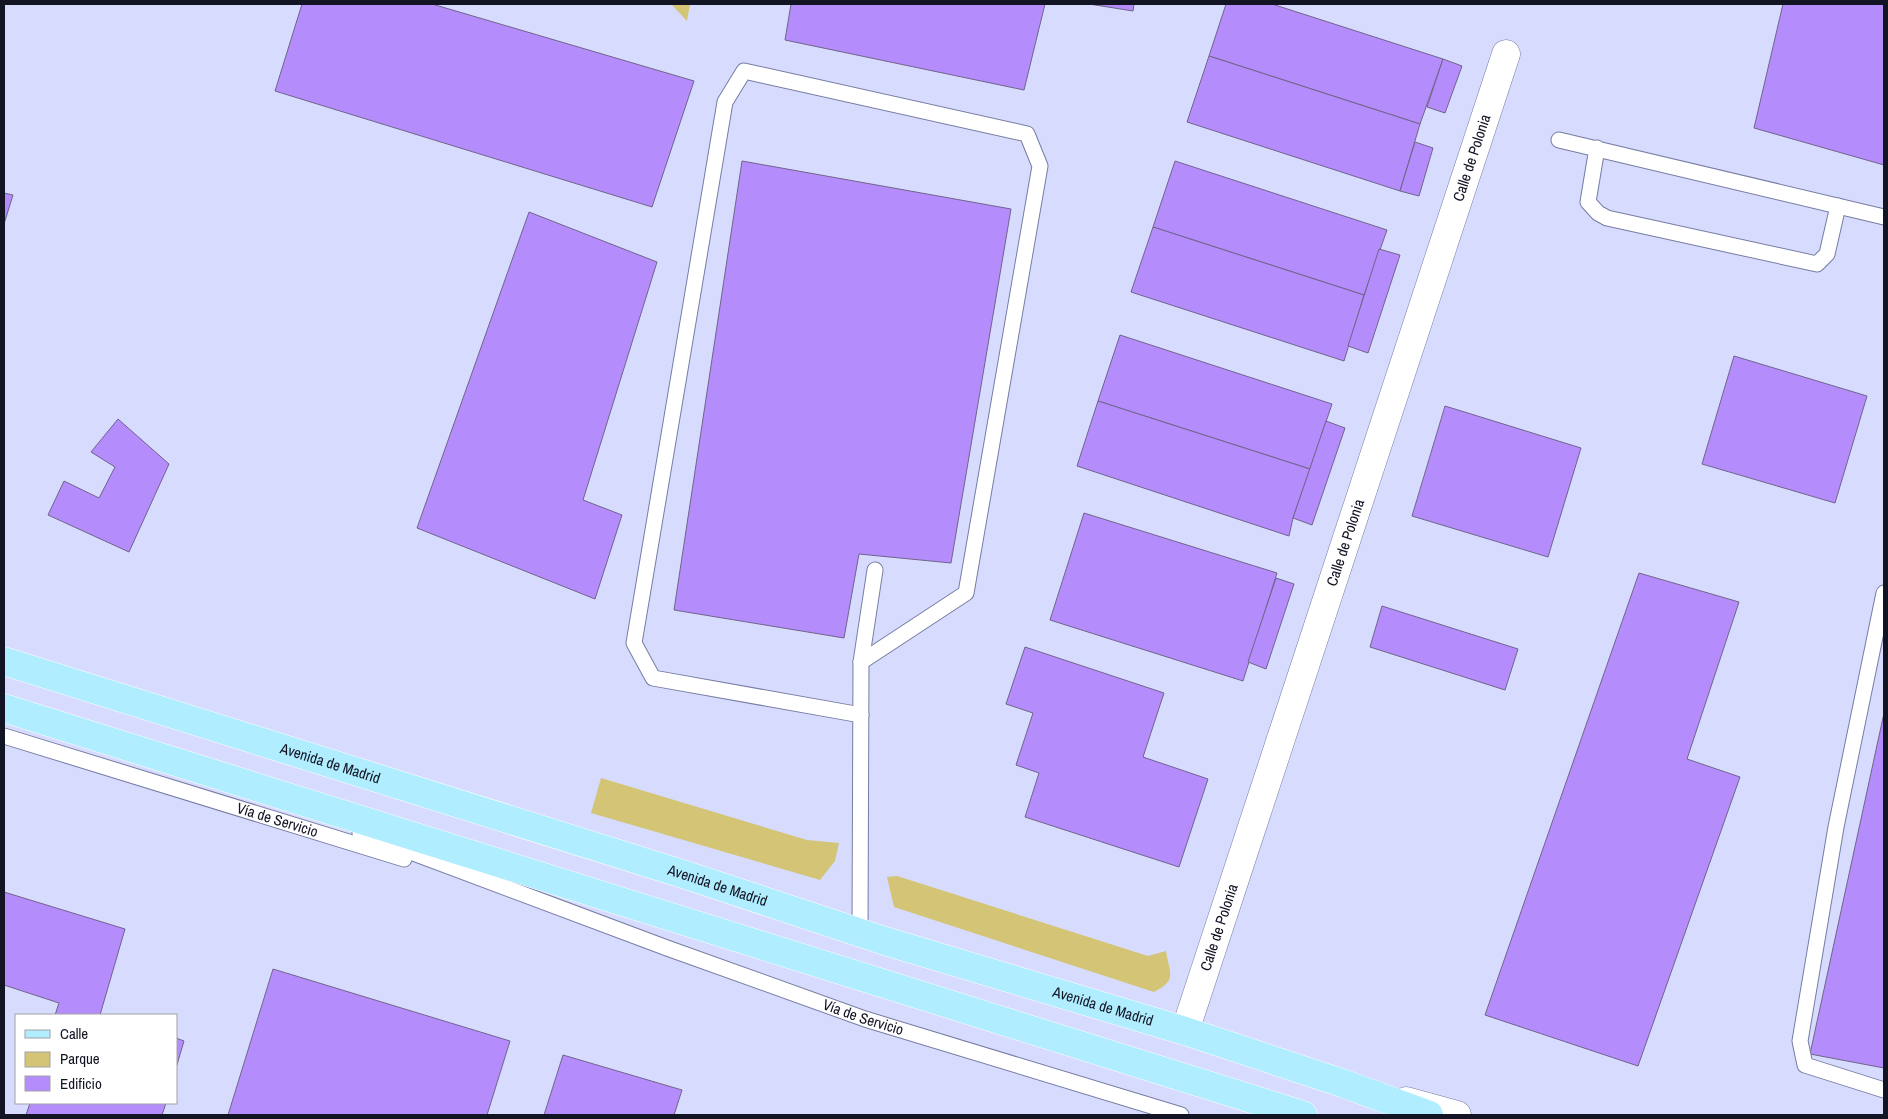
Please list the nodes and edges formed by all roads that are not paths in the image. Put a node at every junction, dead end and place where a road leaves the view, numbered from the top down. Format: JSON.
{"nodes":[{"id":1,"x":1506,"y":54,"type":"dead end"},
{"id":2,"x":1559,"y":140,"type":"dead end"},
{"id":3,"x":1597,"y":148,"type":"junction"},
{"id":4,"x":1838,"y":206,"type":"junction"},
{"id":5,"x":1884,"y":217,"type":"edge"},
{"id":6,"x":875,"y":570,"type":"dead end"},
{"id":7,"x":1884,"y":593,"type":"edge"},
{"id":8,"x":4,"y":661,"type":"edge"},
{"id":9,"x":862,"y":662,"type":"junction"},
{"id":10,"x":4,"y":708,"type":"edge"},
{"id":11,"x":861,"y":715,"type":"junction"},
{"id":12,"x":4,"y":736,"type":"edge"},
{"id":13,"x":171,"y":762,"type":"junction"},
{"id":14,"x":551,"y":905,"type":"junction"},
{"id":15,"x":860,"y":933,"type":"junction"},
{"id":16,"x":1185,"y":1032,"type":"junction"},
{"id":17,"x":1345,"y":1084,"type":"junction"},
{"id":18,"x":1884,"y":1090,"type":"edge"},
{"id":19,"x":1181,"y":1115,"type":"edge"},
{"id":20,"x":1303,"y":1115,"type":"edge"},
{"id":21,"x":1429,"y":1115,"type":"edge"},
{"id":22,"x":1457,"y":1115,"type":"edge"}],
"edges":[{"from":1,"to":16,"type":"street","name":"Calle de Polonia"},
{"from":2,"to":3,"type":"lane"},
{"from":3,"to":4,"type":"lane"},
{"from":3,"to":4,"type":"lane"},
{"from":4,"to":5,"type":"lane"},
{"from":6,"to":9,"type":"lane"},
{"from":7,"to":18,"type":"lane"},
{"from":8,"to":15,"type":"main road","name":"Avenida de Madrid"},
{"from":9,"to":11,"type":"lane"},
{"from":9,"to":11,"type":"lane"},
{"from":10,"to":13,"type":"main road"},
{"from":11,"to":15,"type":"lane"},
{"from":12,"to":14,"type":"lane","name":"Vía de Servicio"},
{"from":13,"to":14,"type":"lane","name":"Vía de Servicio"},
{"from":13,"to":20,"type":"main road"},
{"from":14,"to":19,"type":"lane","name":"Vía de Servicio"},
{"from":15,"to":16,"type":"main road","name":"Avenida de Madrid"},
{"from":16,"to":17,"type":"main road","name":"Avenida de Madrid"},
{"from":17,"to":21,"type":"main road","name":"Avenida de Madrid"},
{"from":17,"to":22,"type":"street"}]}
